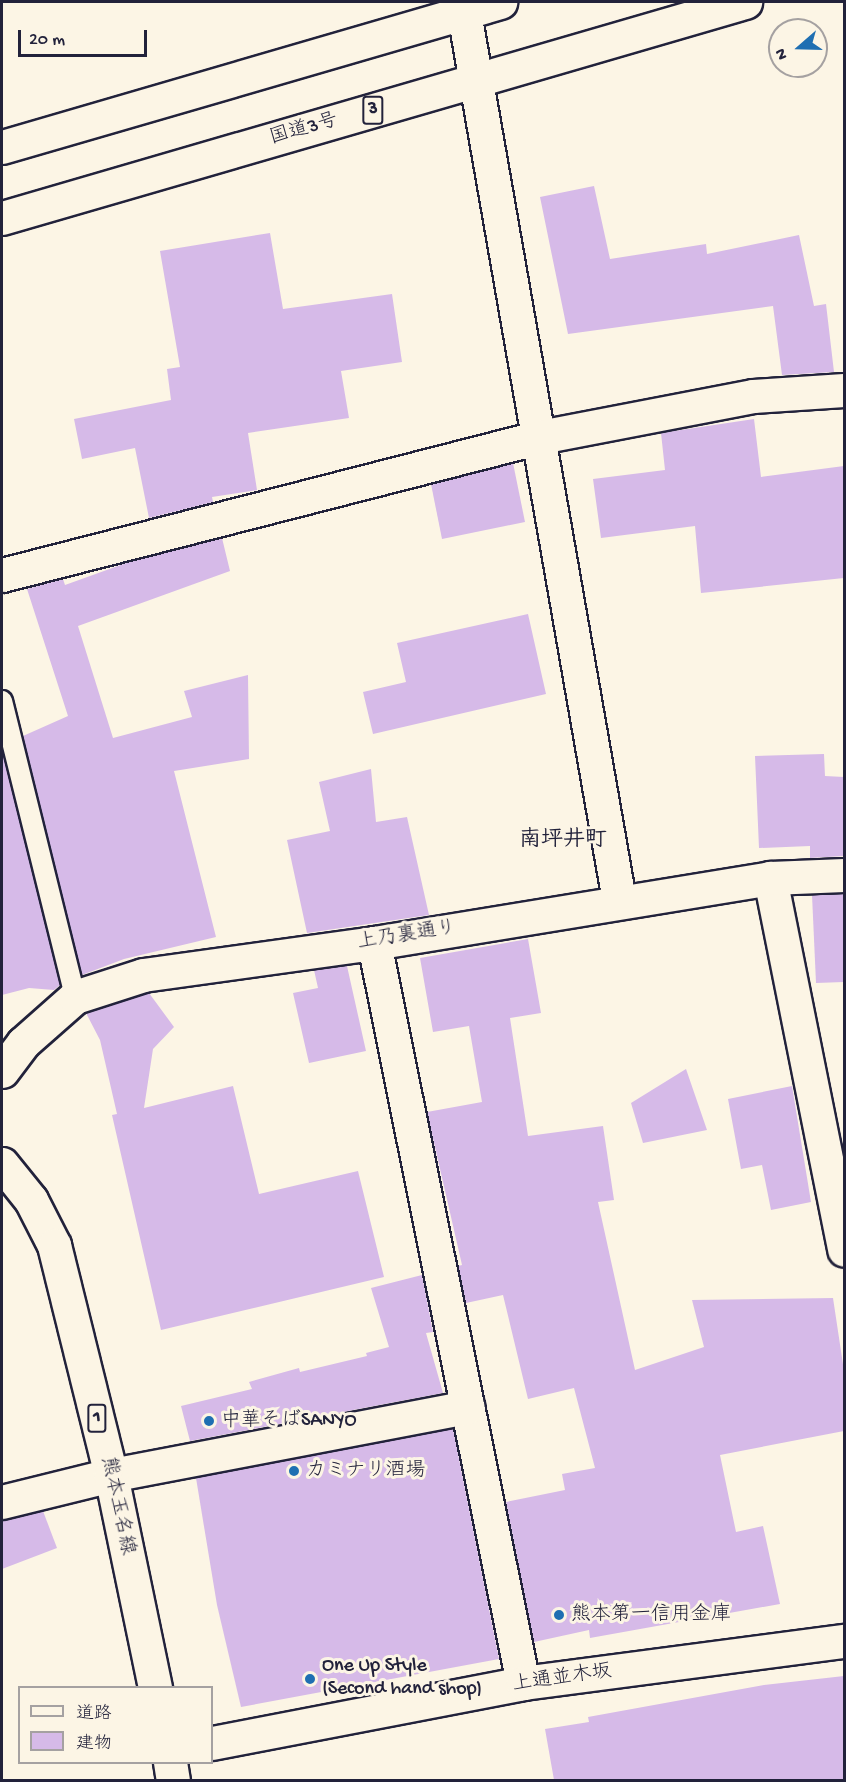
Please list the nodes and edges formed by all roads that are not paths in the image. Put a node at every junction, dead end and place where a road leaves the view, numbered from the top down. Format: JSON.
{"nodes":[{"id":1,"x":501,"y":2,"type":"edge"},
{"id":2,"x":745,"y":2,"type":"edge"},
{"id":3,"x":464,"y":13,"type":"junction"},
{"id":4,"x":475,"y":81,"type":"junction"},
{"id":5,"x":2,"y":147,"type":"edge"},
{"id":6,"x":2,"y":218,"type":"edge"},
{"id":7,"x":844,"y":390,"type":"edge"},
{"id":8,"x":540,"y":437,"type":"junction"},
{"id":9,"x":2,"y":575,"type":"edge"},
{"id":10,"x":2,"y":701,"type":"edge"},
{"id":11,"x":844,"y":875,"type":"edge"},
{"id":12,"x":770,"y":878,"type":"junction"},
{"id":13,"x":619,"y":900,"type":"junction"},
{"id":14,"x":374,"y":943,"type":"junction"},
{"id":15,"x":75,"y":998,"type":"junction"},
{"id":16,"x":2,"y":1071,"type":"edge"},
{"id":17,"x":2,"y":1164,"type":"edge"},
{"id":18,"x":844,"y":1250,"type":"edge"},
{"id":19,"x":468,"y":1407,"type":"junction"},
{"id":20,"x":111,"y":1474,"type":"junction"},
{"id":21,"x":2,"y":1502,"type":"edge"},
{"id":22,"x":844,"y":1641,"type":"edge"},
{"id":23,"x":523,"y":1683,"type":"junction"},
{"id":24,"x":155,"y":1686,"type":"edge"},
{"id":25,"x":213,"y":1743,"type":"edge"},
{"id":26,"x":170,"y":1764,"type":"edge"},
{"id":27,"x":173,"y":1780,"type":"edge"}],
"edges":[{"from":1,"to":3,"type":"main road"},
{"from":2,"to":4,"type":"main road","name":"国道3号","number":"3"},
{"from":3,"to":4,"type":"main road"},
{"from":3,"to":5,"type":"main road"},
{"from":4,"to":6,"type":"main road","name":"国道3号","number":"3"},
{"from":4,"to":8,"type":"main road"},
{"from":7,"to":8,"type":"main road"},
{"from":8,"to":9,"type":"main road"},
{"from":8,"to":13,"type":"main road"},
{"from":10,"to":15,"type":"lane"},
{"from":11,"to":12,"type":"main road","name":"上乃裏通り"},
{"from":12,"to":13,"type":"main road","name":"上乃裏通り"},
{"from":12,"to":18,"type":"main road"},
{"from":13,"to":14,"type":"main road","name":"上乃裏通り"},
{"from":14,"to":15,"type":"main road","name":"上乃裏通り"},
{"from":14,"to":19,"type":"main road"},
{"from":15,"to":16,"type":"main road","name":"上乃裏通り"},
{"from":17,"to":20,"type":"main road","name":"熊本玉名線","number":"1"},
{"from":19,"to":20,"type":"main road"},
{"from":19,"to":23,"type":"main road"},
{"from":20,"to":21,"type":"main road"},
{"from":20,"to":24,"type":"main road","name":"熊本玉名線","number":"1"},
{"from":22,"to":23,"type":"main road","name":"上通並木坂"},
{"from":23,"to":25,"type":"main road","name":"上通並木坂"},
{"from":26,"to":27,"type":"main road"}]}
